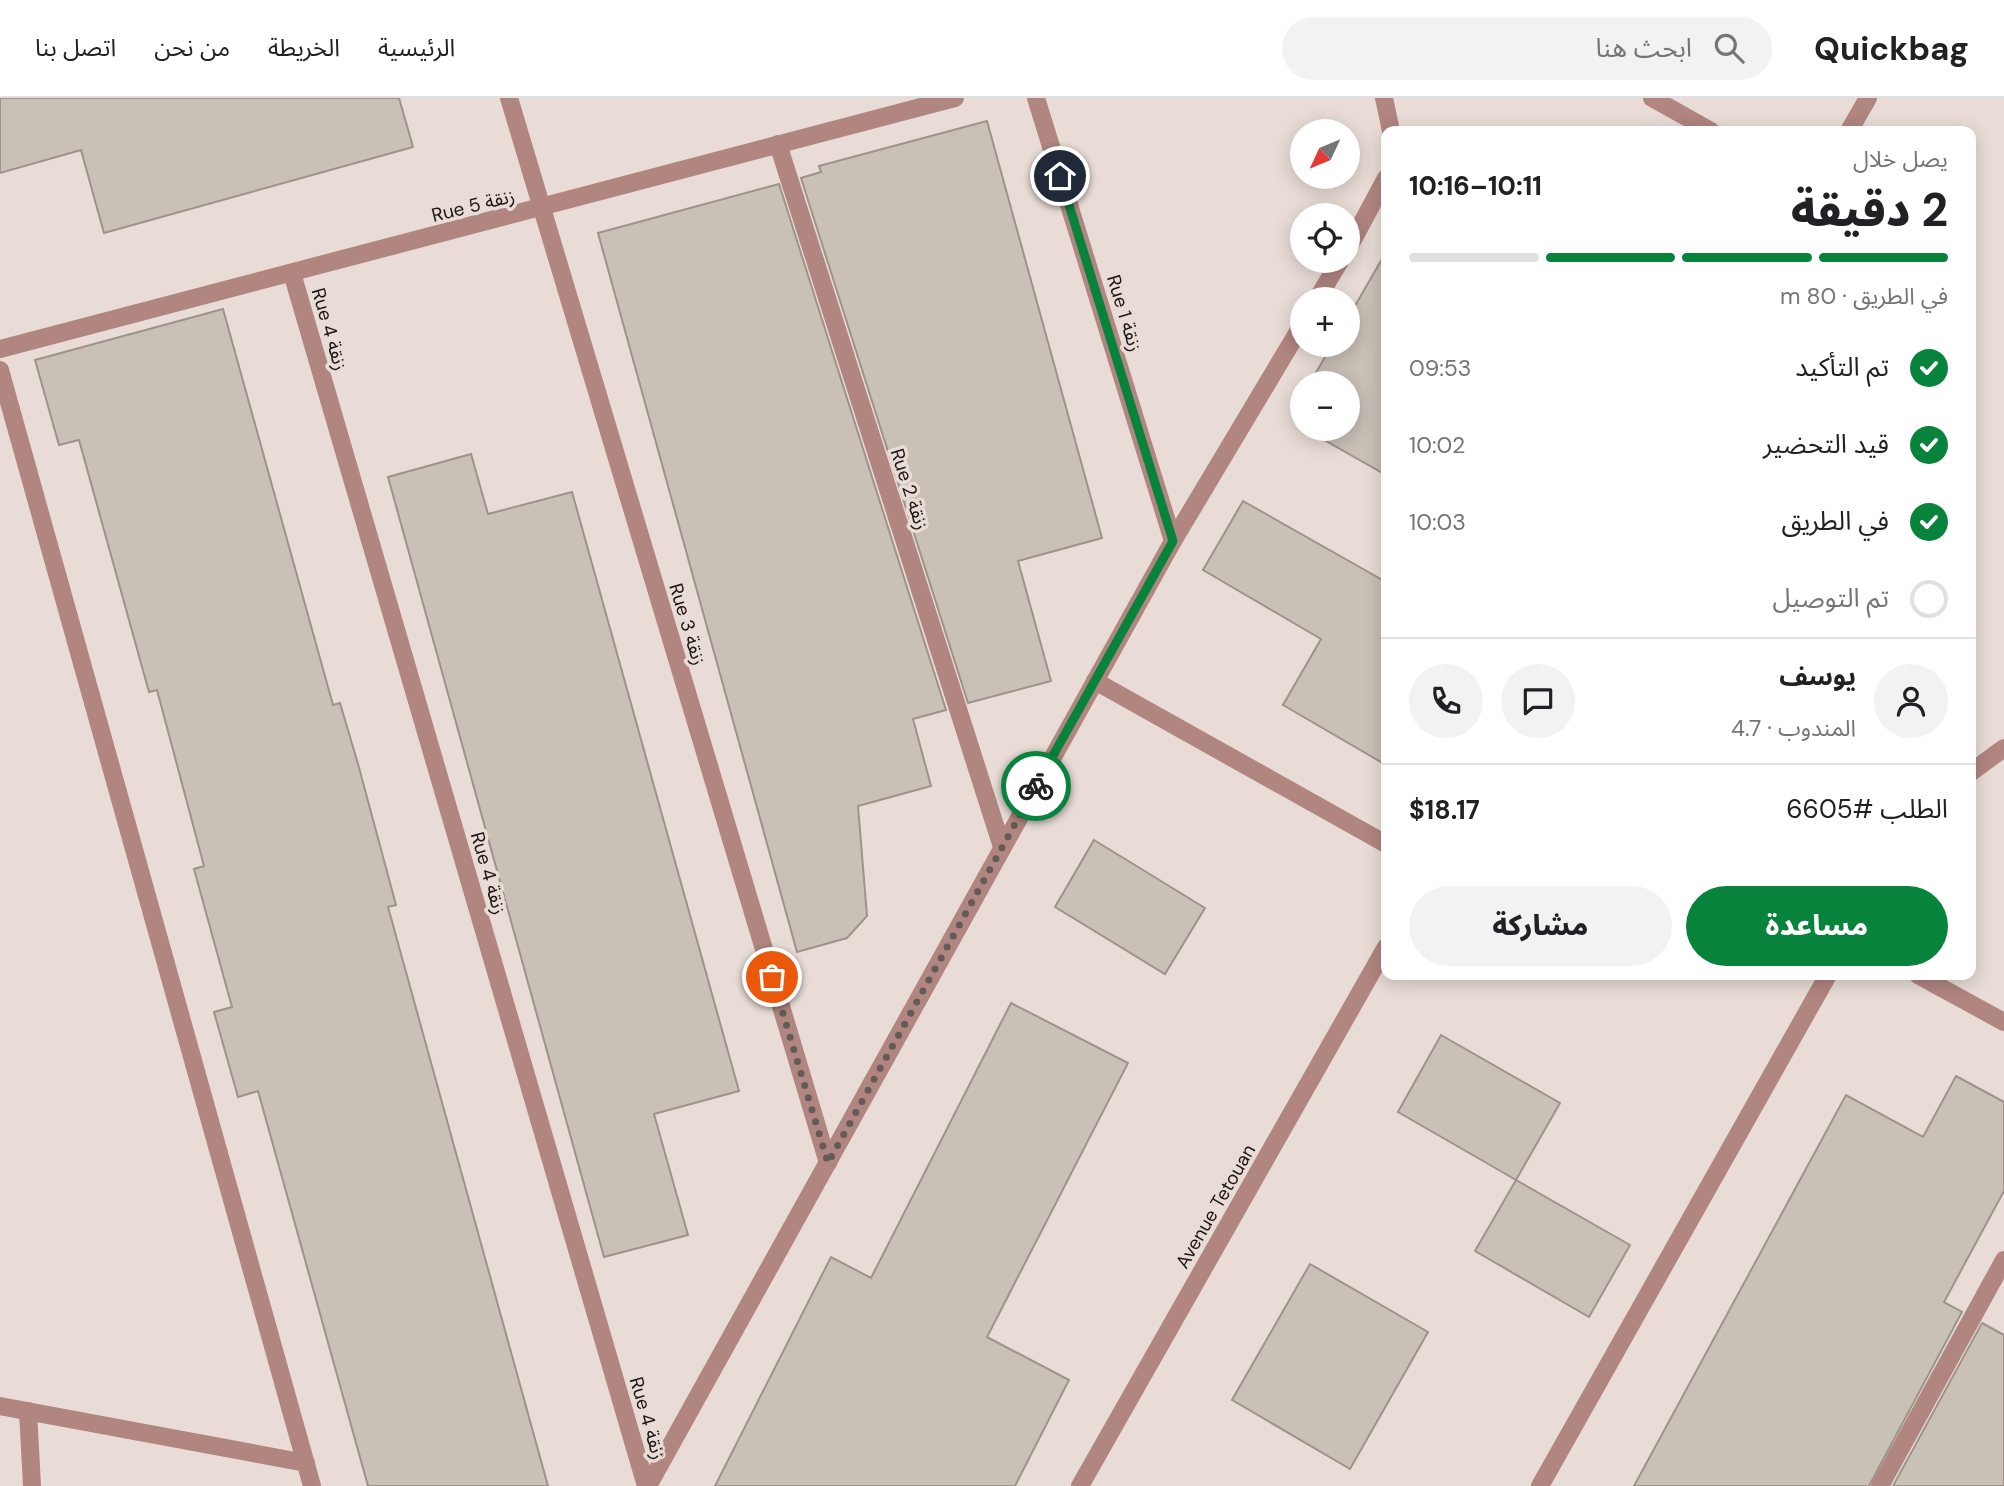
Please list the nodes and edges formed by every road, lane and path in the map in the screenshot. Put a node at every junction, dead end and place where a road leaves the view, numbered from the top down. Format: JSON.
{"nodes":[{"id":1,"x":509,"y":98,"type":"edge"},
{"id":2,"x":955,"y":98,"type":"edge"},
{"id":3,"x":1036,"y":98,"type":"edge"},
{"id":4,"x":1384,"y":98,"type":"edge"},
{"id":5,"x":1652,"y":98,"type":"edge"},
{"id":6,"x":1868,"y":98,"type":"edge"},
{"id":7,"x":1390,"y":126,"type":"edge"},
{"id":8,"x":1702,"y":126,"type":"edge"},
{"id":9,"x":1852,"y":126,"type":"edge"},
{"id":10,"x":778,"y":144,"type":"junction"},
{"id":11,"x":1381,"y":187,"type":"edge"},
{"id":12,"x":541,"y":209,"type":"junction"},
{"id":13,"x":1360,"y":227,"type":"edge"},
{"id":14,"x":292,"y":273,"type":"junction"},
{"id":15,"x":1290,"y":345,"type":"edge"},
{"id":16,"x":0,"y":349,"type":"edge"},
{"id":17,"x":0,"y":370,"type":"edge"},
{"id":18,"x":1173,"y":541,"type":"junction"},
{"id":19,"x":1095,"y":681,"type":"junction"},
{"id":20,"x":2004,"y":748,"type":"edge"},
{"id":21,"x":1976,"y":768,"type":"edge"},
{"id":22,"x":1381,"y":841,"type":"edge"},
{"id":23,"x":1002,"y":847,"type":"junction"},
{"id":24,"x":1381,"y":956,"type":"edge"},
{"id":25,"x":1825,"y":980,"type":"edge"},
{"id":26,"x":1927,"y":980,"type":"edge"},
{"id":27,"x":2004,"y":1022,"type":"edge"},
{"id":28,"x":828,"y":1163,"type":"junction"},
{"id":29,"x":2004,"y":1260,"type":"edge"},
{"id":30,"x":1988,"y":1289,"type":"junction"},
{"id":31,"x":2004,"y":1298,"type":"edge"},
{"id":32,"x":0,"y":1406,"type":"edge"},
{"id":33,"x":28,"y":1411,"type":"junction"},
{"id":34,"x":306,"y":1463,"type":"junction"},
{"id":35,"x":32,"y":1486,"type":"edge"},
{"id":36,"x":312,"y":1486,"type":"edge"},
{"id":37,"x":647,"y":1486,"type":"edge"},
{"id":38,"x":1080,"y":1486,"type":"edge"},
{"id":39,"x":1540,"y":1486,"type":"edge"},
{"id":40,"x":1880,"y":1486,"type":"edge"}],
"edges":[{"from":1,"to":12,"type":"street","name":"Rue 3 زنقة"},
{"from":2,"to":10,"type":"street","name":"Rue 5 زنقة"},
{"from":3,"to":18,"type":"street","name":"Rue 1 زنقة"},
{"from":4,"to":7,"type":"street"},
{"from":5,"to":8,"type":"street"},
{"from":6,"to":9,"type":"street"},
{"from":10,"to":12,"type":"street","name":"Rue 5 زنقة"},
{"from":10,"to":23,"type":"street","name":"Rue 2 زنقة"},
{"from":11,"to":13,"type":"street"},
{"from":12,"to":14,"type":"street","name":"Rue 5 زنقة"},
{"from":12,"to":28,"type":"street","name":"Rue 3 زنقة"},
{"from":14,"to":16,"type":"street","name":"Rue 5 زنقة"},
{"from":14,"to":37,"type":"street","name":"Rue 4 زنقة"},
{"from":15,"to":18,"type":"street"},
{"from":17,"to":34,"type":"street"},
{"from":18,"to":19,"type":"street"},
{"from":19,"to":22,"type":"street"},
{"from":19,"to":23,"type":"street"},
{"from":20,"to":21,"type":"street"},
{"from":23,"to":28,"type":"street"},
{"from":24,"to":38,"type":"street","name":"Avenue Tetouan"},
{"from":25,"to":39,"type":"street"},
{"from":26,"to":27,"type":"street"},
{"from":28,"to":37,"type":"street"},
{"from":29,"to":30,"type":"street"},
{"from":30,"to":31,"type":"street"},
{"from":30,"to":40,"type":"street"},
{"from":32,"to":33,"type":"street"},
{"from":33,"to":34,"type":"street"},
{"from":33,"to":35,"type":"street"},
{"from":34,"to":36,"type":"street"}]}
